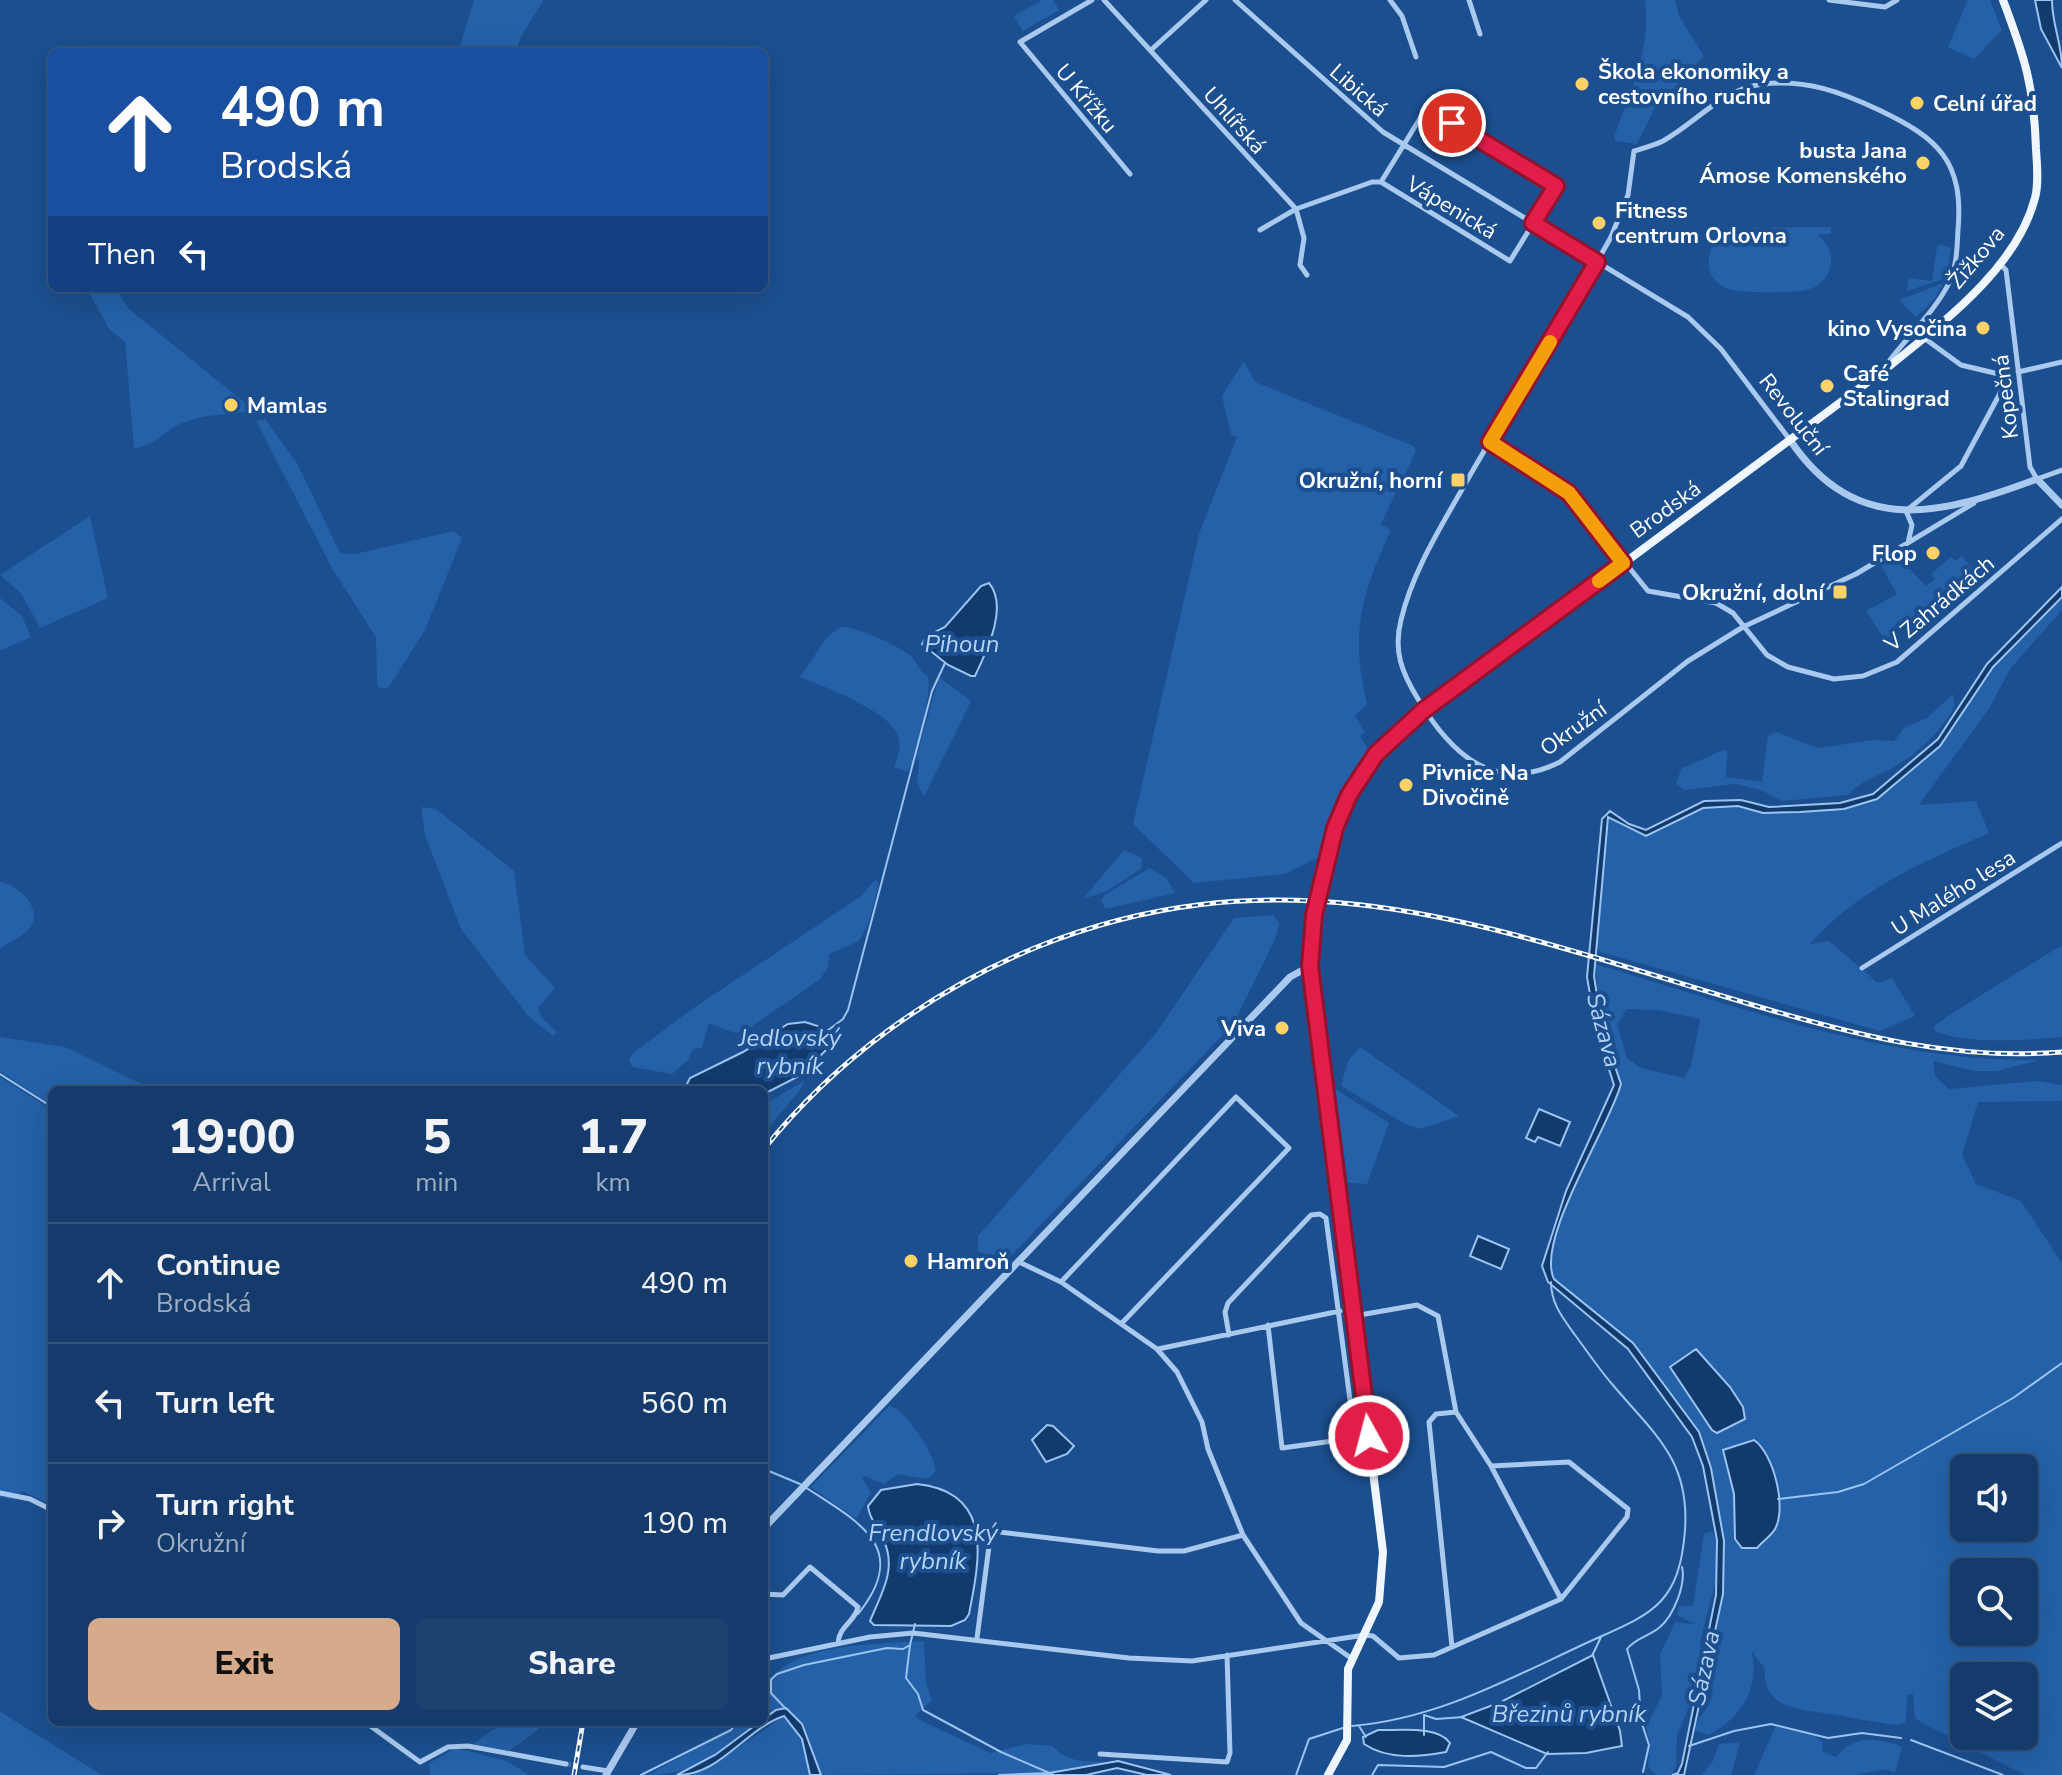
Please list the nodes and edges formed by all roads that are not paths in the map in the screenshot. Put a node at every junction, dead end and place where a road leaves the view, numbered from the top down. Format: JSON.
{"nodes":[{"id":1,"x":1092,"y":0,"type":"edge"},
{"id":2,"x":1104,"y":0,"type":"edge"},
{"id":3,"x":1206,"y":0,"type":"edge"},
{"id":4,"x":1235,"y":0,"type":"edge"},
{"id":5,"x":1390,"y":0,"type":"edge"},
{"id":6,"x":1469,"y":0,"type":"edge"},
{"id":7,"x":1829,"y":0,"type":"edge"},
{"id":8,"x":1897,"y":0,"type":"edge"},
{"id":9,"x":2003,"y":0,"type":"edge"},
{"id":10,"x":1480,"y":34,"type":"dead end"},
{"id":11,"x":1151,"y":50,"type":"junction"},
{"id":12,"x":1416,"y":57,"type":"dead end"},
{"id":13,"x":1404,"y":145,"type":"junction"},
{"id":14,"x":1130,"y":174,"type":"dead end"},
{"id":15,"x":1381,"y":182,"type":"junction"},
{"id":16,"x":1296,"y":209,"type":"junction"},
{"id":17,"x":1533,"y":223,"type":"junction"},
{"id":18,"x":1260,"y":230,"type":"dead end"},
{"id":19,"x":1597,"y":262,"type":"junction"},
{"id":20,"x":2000,"y":263,"type":"junction"},
{"id":21,"x":1307,"y":275,"type":"dead end"},
{"id":22,"x":1924,"y":338,"type":"junction"},
{"id":23,"x":2062,"y":362,"type":"edge"},
{"id":24,"x":1892,"y":364,"type":"junction"},
{"id":25,"x":2018,"y":372,"type":"junction"},
{"id":26,"x":1790,"y":440,"type":"junction"},
{"id":27,"x":1490,"y":442,"type":"junction"},
{"id":28,"x":2062,"y":470,"type":"edge"},
{"id":29,"x":2037,"y":479,"type":"junction"},
{"id":30,"x":1974,"y":503,"type":"junction"},
{"id":31,"x":2062,"y":505,"type":"edge"},
{"id":32,"x":1906,"y":511,"type":"junction"},
{"id":33,"x":2062,"y":519,"type":"edge"},
{"id":34,"x":1908,"y":544,"type":"junction"},
{"id":35,"x":1623,"y":563,"type":"junction"},
{"id":36,"x":1743,"y":627,"type":"junction"},
{"id":37,"x":1424,"y":710,"type":"junction"},
{"id":38,"x":2062,"y":843,"type":"edge"},
{"id":39,"x":1310,"y":966,"type":"junction"},
{"id":40,"x":1862,"y":968,"type":"dead end"},
{"id":41,"x":1019,"y":1262,"type":"junction"},
{"id":42,"x":1061,"y":1282,"type":"junction"},
{"id":43,"x":1340,"y":1311,"type":"junction"},
{"id":44,"x":1354,"y":1316,"type":"junction"},
{"id":45,"x":1121,"y":1324,"type":"junction"},
{"id":46,"x":1268,"y":1325,"type":"junction"},
{"id":47,"x":1229,"y":1335,"type":"junction"},
{"id":48,"x":1157,"y":1349,"type":"junction"},
{"id":49,"x":1456,"y":1412,"type":"junction"},
{"id":50,"x":1491,"y":1466,"type":"junction"},
{"id":51,"x":0,"y":1493,"type":"edge"},
{"id":52,"x":48,"y":1508,"type":"edge"},
{"id":53,"x":768,"y":1524,"type":"edge"},
{"id":54,"x":1243,"y":1535,"type":"junction"},
{"id":55,"x":768,"y":1594,"type":"edge"},
{"id":56,"x":1561,"y":1599,"type":"junction"},
{"id":57,"x":1365,"y":1635,"type":"junction"},
{"id":58,"x":977,"y":1638,"type":"junction"},
{"id":59,"x":1331,"y":1642,"type":"junction"},
{"id":60,"x":838,"y":1643,"type":"junction"},
{"id":61,"x":1452,"y":1647,"type":"junction"},
{"id":62,"x":1227,"y":1654,"type":"junction"},
{"id":63,"x":768,"y":1658,"type":"edge"},
{"id":64,"x":1351,"y":1658,"type":"junction"},
{"id":65,"x":370,"y":1726,"type":"edge"},
{"id":66,"x":635,"y":1726,"type":"edge"},
{"id":67,"x":1100,"y":1754,"type":"dead end"},
{"id":68,"x":566,"y":1764,"type":"tunnel mouth"},
{"id":69,"x":583,"y":1767,"type":"dead end"},
{"id":70,"x":607,"y":1773,"type":"edge"},
{"id":71,"x":1328,"y":1775,"type":"edge"}],
"edges":[{"from":1,"to":14,"type":"street","name":"U Křížku"},
{"from":2,"to":11,"type":"street","name":"Uhlířská"},
{"from":3,"to":11,"type":"street"},
{"from":4,"to":13,"type":"street","name":"Libická"},
{"from":5,"to":12,"type":"street"},
{"from":6,"to":10,"type":"street"},
{"from":7,"to":8,"type":"street"},
{"from":9,"to":20,"type":"main road","name":"Žižkova"},
{"from":11,"to":16,"type":"street","name":"Uhlířská"},
{"from":13,"to":15,"type":"street","name":"Vápenická"},
{"from":13,"to":17,"type":"street","name":"Libická"},
{"from":13,"to":17,"type":"street","name":"Vápenická"},
{"from":15,"to":16,"type":"street","name":"Vápenická"},
{"from":15,"to":17,"type":"street","name":"Vápenická"},
{"from":16,"to":18,"type":"street","name":"Vápenická"},
{"from":16,"to":21,"type":"street"},
{"from":17,"to":19,"type":"street","name":"Libická"},
{"from":19,"to":24,"type":"street","name":"Okružní"},
{"from":19,"to":26,"type":"street","name":"Revoluční"},
{"from":19,"to":27,"type":"street","name":"Okružní"},
{"from":20,"to":22,"type":"main road","name":"Žižkova"},
{"from":20,"to":25,"type":"street","name":"Kopečná"},
{"from":22,"to":24,"type":"main road","name":"Žižkova"},
{"from":22,"to":32,"type":"street"},
{"from":23,"to":25,"type":"street"},
{"from":24,"to":26,"type":"main road","name":"Brodská"},
{"from":25,"to":29,"type":"street","name":"Kopečná"},
{"from":26,"to":32,"type":"street","name":"Revoluční"},
{"from":26,"to":35,"type":"main road","name":"Brodská"},
{"from":27,"to":35,"type":"street","name":"V Zahrádkách"},
{"from":27,"to":37,"type":"street","name":"Okružní"},
{"from":28,"to":29,"type":"street"},
{"from":29,"to":30,"type":"street","name":"Revoluční"},
{"from":29,"to":31,"type":"street"},
{"from":30,"to":32,"type":"street","name":"Revoluční"},
{"from":30,"to":34,"type":"street","name":"Okružní"},
{"from":32,"to":34,"type":"street"},
{"from":33,"to":36,"type":"street","name":"V Zahrádkách"},
{"from":34,"to":36,"type":"street","name":"Okružní"},
{"from":35,"to":36,"type":"street","name":"V Zahrádkách"},
{"from":35,"to":37,"type":"main road","name":"Brodská"},
{"from":36,"to":37,"type":"street","name":"Okružní"},
{"from":37,"to":39,"type":"main road","name":"Brodská","bridge":true},
{"from":38,"to":40,"type":"street","name":"U Malého lesa"},
{"from":39,"to":41,"type":"street"},
{"from":39,"to":44,"type":"main road","name":"Brodská"},
{"from":41,"to":42,"type":"street"},
{"from":41,"to":53,"type":"street"},
{"from":42,"to":45,"type":"street"},
{"from":42,"to":45,"type":"street"},
{"from":43,"to":46,"type":"street"},
{"from":43,"to":46,"type":"street"},
{"from":43,"to":47,"type":"street"},
{"from":44,"to":49,"type":"street"},
{"from":44,"to":57,"type":"main road","name":"Brodská"},
{"from":45,"to":48,"type":"street"},
{"from":46,"to":47,"type":"street"},
{"from":47,"to":48,"type":"street"},
{"from":48,"to":54,"type":"street"},
{"from":49,"to":50,"type":"street"},
{"from":49,"to":61,"type":"street"},
{"from":50,"to":56,"type":"street"},
{"from":50,"to":56,"type":"street"},
{"from":51,"to":52,"type":"street"},
{"from":54,"to":58,"type":"street"},
{"from":54,"to":59,"type":"street"},
{"from":55,"to":60,"type":"street"},
{"from":56,"to":61,"type":"street"},
{"from":57,"to":59,"type":"street"},
{"from":57,"to":61,"type":"street"},
{"from":57,"to":64,"type":"main road","name":"Brodská"},
{"from":58,"to":60,"type":"street"},
{"from":58,"to":62,"type":"street"},
{"from":59,"to":62,"type":"street"},
{"from":59,"to":64,"type":"street"},
{"from":60,"to":63,"type":"street"},
{"from":62,"to":67,"type":"street"},
{"from":64,"to":71,"type":"main road"},
{"from":65,"to":68,"type":"street"},
{"from":66,"to":70,"type":"street"},
{"from":69,"to":70,"type":"street"}]}
